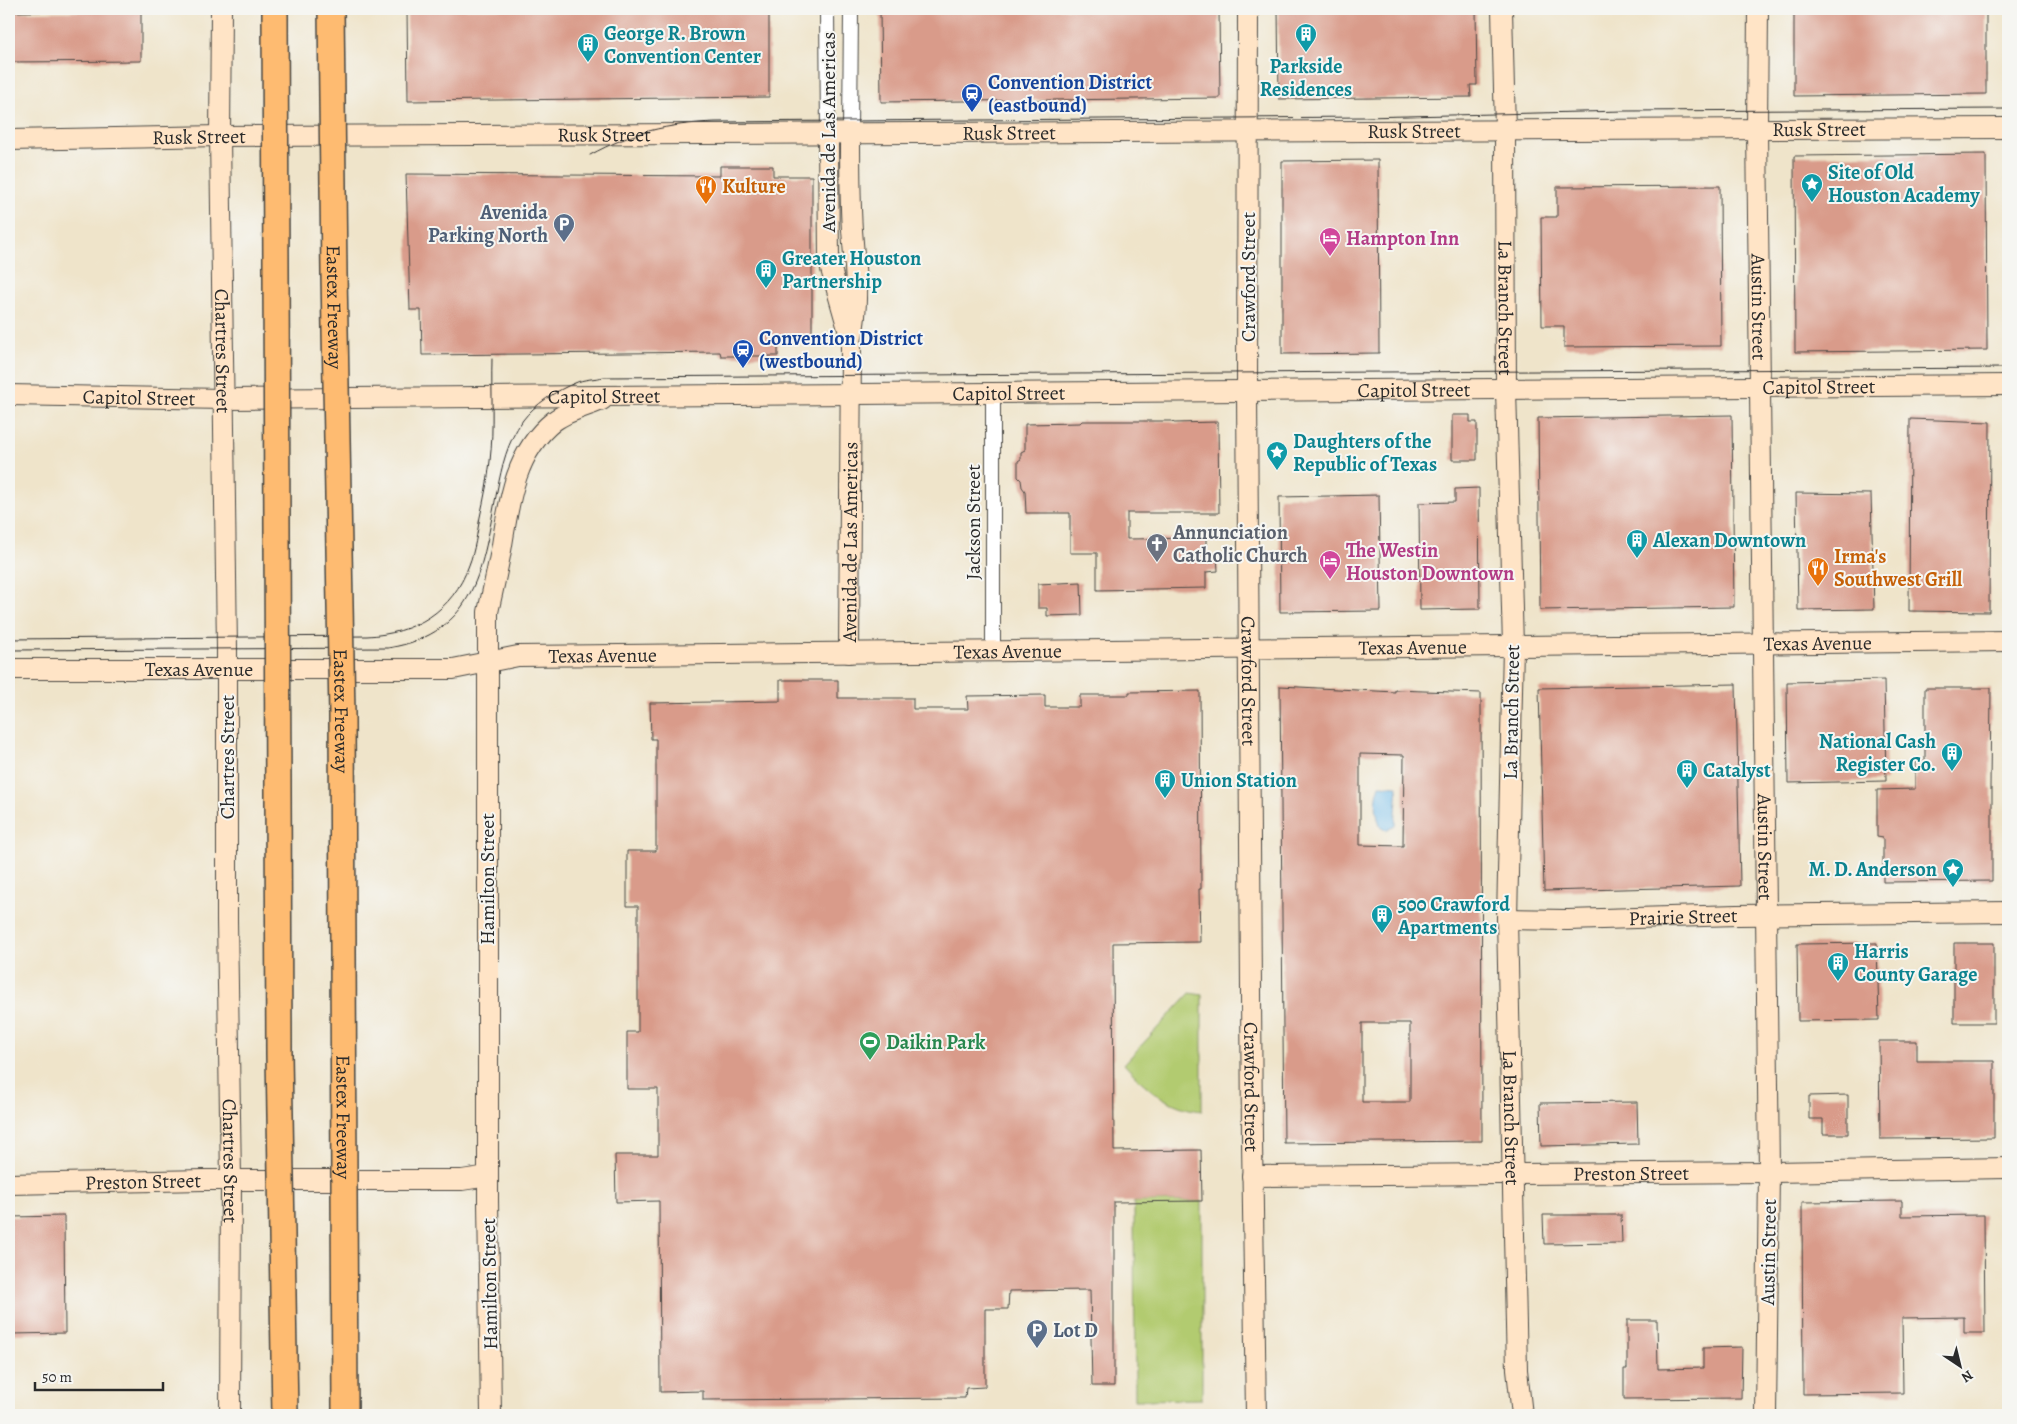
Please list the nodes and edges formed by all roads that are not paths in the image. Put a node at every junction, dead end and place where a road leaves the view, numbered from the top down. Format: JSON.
{"nodes":[{"id":1,"x":221,"y":9,"type":"edge"},
{"id":2,"x":275,"y":9,"type":"edge"},
{"id":3,"x":331,"y":9,"type":"edge"},
{"id":4,"x":827,"y":9,"type":"edge"},
{"id":5,"x":851,"y":9,"type":"edge"},
{"id":6,"x":1248,"y":9,"type":"edge"},
{"id":7,"x":1502,"y":9,"type":"edge"},
{"id":8,"x":1758,"y":9,"type":"edge"},
{"id":9,"x":2008,"y":128,"type":"edge"},
{"id":10,"x":1757,"y":129,"type":"junction"},
{"id":11,"x":1505,"y":130,"type":"junction"},
{"id":12,"x":1249,"y":131,"type":"junction"},
{"id":13,"x":850,"y":133,"type":"junction"},
{"id":14,"x":828,"y":134,"type":"junction"},
{"id":15,"x":220,"y":136,"type":"junction"},
{"id":16,"x":9,"y":140,"type":"edge"},
{"id":17,"x":851,"y":342,"type":"junction"},
{"id":18,"x":2008,"y":385,"type":"edge"},
{"id":19,"x":1760,"y":387,"type":"junction"},
{"id":20,"x":1506,"y":389,"type":"junction"},
{"id":21,"x":1247,"y":391,"type":"junction"},
{"id":22,"x":992,"y":393,"type":"junction"},
{"id":23,"x":851,"y":394,"type":"junction"},
{"id":24,"x":9,"y":395,"type":"edge"},
{"id":25,"x":612,"y":396,"type":"junction"},
{"id":26,"x":224,"y":399,"type":"junction"},
{"id":27,"x":2008,"y":640,"type":"edge"},
{"id":28,"x":1763,"y":643,"type":"junction"},
{"id":29,"x":1513,"y":646,"type":"junction"},
{"id":30,"x":1250,"y":648,"type":"junction"},
{"id":31,"x":993,"y":651,"type":"junction"},
{"id":32,"x":849,"y":653,"type":"junction"},
{"id":33,"x":488,"y":662,"type":"junction"},
{"id":34,"x":9,"y":669,"type":"edge"},
{"id":35,"x":227,"y":670,"type":"junction"},
{"id":36,"x":2008,"y":912,"type":"edge"},
{"id":37,"x":1766,"y":916,"type":"junction"},
{"id":38,"x":1507,"y":919,"type":"junction"},
{"id":39,"x":2008,"y":1168,"type":"edge"},
{"id":40,"x":1769,"y":1172,"type":"junction"},
{"id":41,"x":1511,"y":1173,"type":"junction"},
{"id":42,"x":488,"y":1176,"type":"junction"},
{"id":43,"x":1252,"y":1176,"type":"junction"},
{"id":44,"x":231,"y":1180,"type":"junction"},
{"id":45,"x":9,"y":1184,"type":"edge"},
{"id":46,"x":230,"y":1415,"type":"edge"},
{"id":47,"x":285,"y":1415,"type":"edge"},
{"id":48,"x":345,"y":1415,"type":"edge"},
{"id":49,"x":491,"y":1415,"type":"edge"},
{"id":50,"x":1256,"y":1415,"type":"edge"},
{"id":51,"x":1522,"y":1415,"type":"edge"},
{"id":52,"x":1766,"y":1415,"type":"edge"}],
"edges":[{"from":1,"to":15,"type":"street","name":"Chartres Street"},
{"from":2,"to":47,"type":"highway","bridge":true},
{"from":3,"to":48,"type":"highway","name":"Eastex Freeway","bridge":true},
{"from":4,"to":14,"type":"street","name":"Avenida de Las Americas"},
{"from":5,"to":13,"type":"street","name":"Avenida de Las Americas"},
{"from":6,"to":12,"type":"street","name":"Crawford Street"},
{"from":7,"to":11,"type":"street","name":"La Branch Street"},
{"from":8,"to":10,"type":"street","name":"Austin Street"},
{"from":9,"to":10,"type":"street","name":"Rusk Street"},
{"from":10,"to":11,"type":"street","name":"Rusk Street"},
{"from":10,"to":19,"type":"street","name":"Austin Street"},
{"from":11,"to":12,"type":"street","name":"Rusk Street"},
{"from":11,"to":20,"type":"street","name":"La Branch Street"},
{"from":12,"to":13,"type":"street","name":"Rusk Street"},
{"from":12,"to":21,"type":"street","name":"Crawford Street"},
{"from":13,"to":14,"type":"street","name":"Rusk Street"},
{"from":13,"to":17,"type":"street","name":"Avenida de Las Americas"},
{"from":14,"to":15,"type":"street","name":"Rusk Street"},
{"from":14,"to":17,"type":"street","name":"Avenida de Las Americas"},
{"from":15,"to":16,"type":"street","name":"Rusk Street"},
{"from":15,"to":26,"type":"street","name":"Chartres Street"},
{"from":17,"to":23,"type":"street","name":"Avenida de Las Americas"},
{"from":18,"to":19,"type":"street","name":"Capitol Street"},
{"from":19,"to":20,"type":"street","name":"Capitol Street"},
{"from":19,"to":28,"type":"street","name":"Austin Street"},
{"from":20,"to":21,"type":"street","name":"Capitol Street"},
{"from":20,"to":29,"type":"street","name":"La Branch Street"},
{"from":21,"to":22,"type":"street","name":"Capitol Street"},
{"from":21,"to":30,"type":"street","name":"Crawford Street"},
{"from":22,"to":23,"type":"street","name":"Capitol Street"},
{"from":22,"to":31,"type":"street","name":"Jackson Street"},
{"from":23,"to":25,"type":"street","name":"Capitol Street"},
{"from":23,"to":32,"type":"street","name":"Avenida de Las Americas"},
{"from":24,"to":26,"type":"street","name":"Capitol Street"},
{"from":25,"to":26,"type":"street","name":"Capitol Street"},
{"from":25,"to":33,"type":"street","name":"Hamilton Street"},
{"from":26,"to":35,"type":"street","name":"Chartres Street"},
{"from":27,"to":28,"type":"street","name":"Texas Avenue"},
{"from":28,"to":29,"type":"street","name":"Texas Avenue"},
{"from":28,"to":37,"type":"street","name":"Austin Street"},
{"from":29,"to":30,"type":"street","name":"Texas Avenue"},
{"from":29,"to":38,"type":"street","name":"La Branch Street"},
{"from":30,"to":31,"type":"street","name":"Texas Avenue"},
{"from":30,"to":43,"type":"street","name":"Crawford Street"},
{"from":31,"to":32,"type":"street","name":"Texas Avenue"},
{"from":32,"to":33,"type":"street","name":"Texas Avenue"},
{"from":33,"to":35,"type":"street","name":"Texas Avenue"},
{"from":33,"to":42,"type":"street","name":"Hamilton Street"},
{"from":34,"to":35,"type":"street","name":"Texas Avenue"},
{"from":35,"to":44,"type":"street","name":"Chartres Street"},
{"from":36,"to":37,"type":"street","name":"Prairie Street"},
{"from":37,"to":38,"type":"street","name":"Prairie Street"},
{"from":37,"to":40,"type":"street","name":"Austin Street"},
{"from":38,"to":41,"type":"street","name":"La Branch Street"},
{"from":39,"to":40,"type":"street","name":"Preston Street"},
{"from":40,"to":41,"type":"street","name":"Preston Street"},
{"from":40,"to":52,"type":"street","name":"Austin Street"},
{"from":41,"to":43,"type":"street","name":"Preston Street"},
{"from":41,"to":51,"type":"street","name":"La Branch Street"},
{"from":42,"to":44,"type":"street","name":"Preston Street"},
{"from":42,"to":49,"type":"street","name":"Hamilton Street"},
{"from":43,"to":50,"type":"street","name":"Crawford Street"},
{"from":44,"to":45,"type":"street","name":"Preston Street"},
{"from":44,"to":46,"type":"street","name":"Chartres Street"}]}
